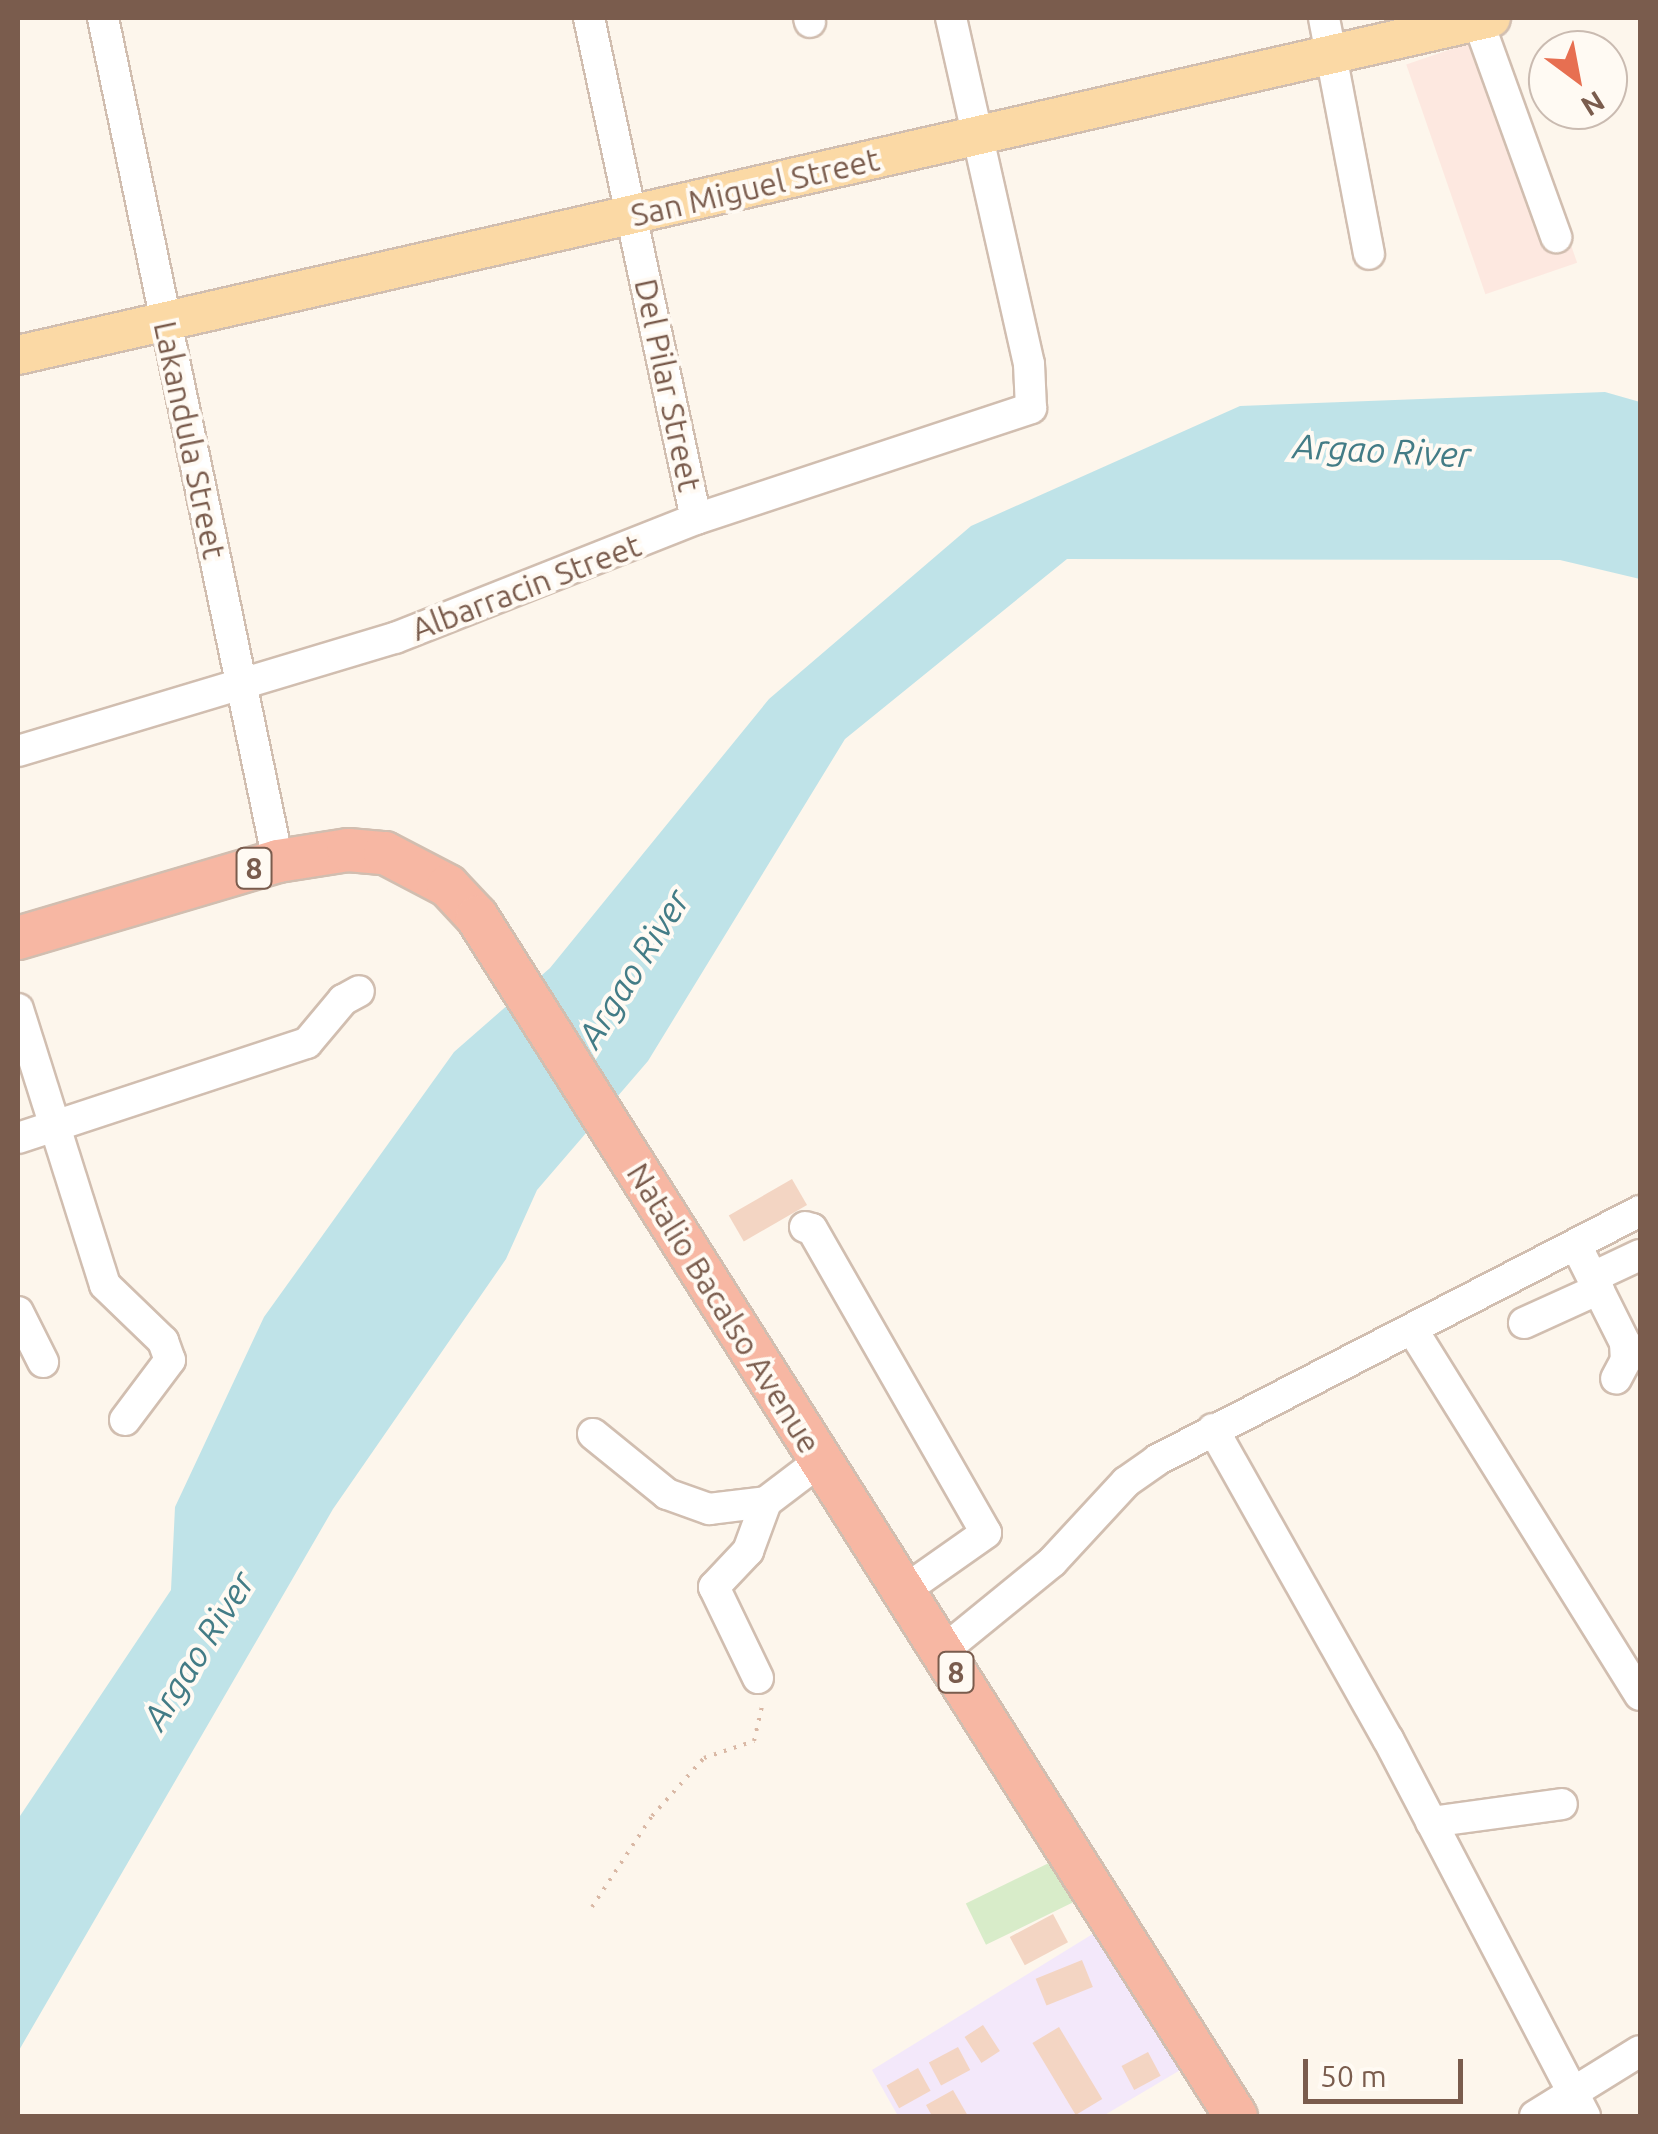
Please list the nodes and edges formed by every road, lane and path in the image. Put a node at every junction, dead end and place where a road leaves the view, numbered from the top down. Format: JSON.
{"nodes":[{"id":1,"x":104,"y":18,"type":"edge"},
{"id":2,"x":588,"y":18,"type":"edge"},
{"id":3,"x":951,"y":18,"type":"edge"},
{"id":4,"x":1324,"y":18,"type":"edge"},
{"id":5,"x":1485,"y":19,"type":"edge"},
{"id":6,"x":1332,"y":58,"type":"junction"},
{"id":7,"x":974,"y":137,"type":"junction"},
{"id":8,"x":632,"y":215,"type":"junction"},
{"id":9,"x":1556,"y":236,"type":"dead end"},
{"id":10,"x":1369,"y":254,"type":"dead end"},
{"id":11,"x":166,"y":322,"type":"junction"},
{"id":12,"x":18,"y":355,"type":"edge"},
{"id":13,"x":696,"y":519,"type":"junction"},
{"id":14,"x":240,"y":680,"type":"junction"},
{"id":15,"x":18,"y":752,"type":"edge"},
{"id":16,"x":278,"y":862,"type":"junction"},
{"id":17,"x":18,"y":938,"type":"edge"},
{"id":18,"x":359,"y":991,"type":"dead end"},
{"id":19,"x":18,"y":1010,"type":"edge"},
{"id":20,"x":50,"y":1128,"type":"junction"},
{"id":21,"x":18,"y":1138,"type":"edge"},
{"id":22,"x":1640,"y":1212,"type":"edge"},
{"id":23,"x":805,"y":1227,"type":"dead end"},
{"id":24,"x":1576,"y":1245,"type":"junction"},
{"id":25,"x":1640,"y":1255,"type":"edge"},
{"id":26,"x":1596,"y":1283,"type":"junction"},
{"id":27,"x":18,"y":1313,"type":"edge"},
{"id":28,"x":1524,"y":1323,"type":"dead end"},
{"id":29,"x":1412,"y":1330,"type":"junction"},
{"id":30,"x":43,"y":1362,"type":"dead end"},
{"id":31,"x":1616,"y":1379,"type":"dead end"},
{"id":32,"x":125,"y":1420,"type":"dead end"},
{"id":33,"x":1213,"y":1429,"type":"junction"},
{"id":34,"x":593,"y":1434,"type":"dead end"},
{"id":35,"x":820,"y":1461,"type":"junction"},
{"id":36,"x":766,"y":1502,"type":"junction"},
{"id":37,"x":904,"y":1590,"type":"junction"},
{"id":38,"x":943,"y":1651,"type":"junction"},
{"id":39,"x":758,"y":1678,"type":"joint"},
{"id":40,"x":1640,"y":1695,"type":"edge"},
{"id":41,"x":1562,"y":1804,"type":"dead end"},
{"id":42,"x":1431,"y":1822,"type":"junction"},
{"id":43,"x":592,"y":1907,"type":"dead end"},
{"id":44,"x":1640,"y":2051,"type":"edge"},
{"id":45,"x":1578,"y":2106,"type":"edge"},
{"id":46,"x":1236,"y":2116,"type":"edge"},
{"id":47,"x":1536,"y":2116,"type":"edge"}],
"edges":[{"from":1,"to":11,"type":"street","name":"Lakandula Street"},
{"from":2,"to":8,"type":"street","name":"Del Pilar Street"},
{"from":3,"to":7,"type":"street"},
{"from":4,"to":6,"type":"street"},
{"from":5,"to":6,"type":"main road","name":"San Miguel Street"},
{"from":5,"to":9,"type":"street"},
{"from":6,"to":7,"type":"main road","name":"San Miguel Street"},
{"from":6,"to":10,"type":"street"},
{"from":7,"to":8,"type":"main road","name":"San Miguel Street"},
{"from":7,"to":13,"type":"street","name":"Albarracin Street"},
{"from":8,"to":11,"type":"main road","name":"San Miguel Street"},
{"from":8,"to":13,"type":"street","name":"Del Pilar Street"},
{"from":11,"to":12,"type":"main road","name":"San Miguel Street"},
{"from":11,"to":14,"type":"street","name":"Lakandula Street"},
{"from":13,"to":14,"type":"street","name":"Albarracin Street"},
{"from":14,"to":15,"type":"street","name":"Albarracin Street"},
{"from":14,"to":16,"type":"street","name":"Lakandula Street"},
{"from":16,"to":17,"type":"highway","name":"Natalio Bacalso Avenue","number":"8"},
{"from":16,"to":35,"type":"highway","name":"Natalio Bacalso Avenue","number":"8"},
{"from":18,"to":20,"type":"street"},
{"from":19,"to":20,"type":"street"},
{"from":20,"to":21,"type":"street"},
{"from":20,"to":32,"type":"street"},
{"from":22,"to":24,"type":"street"},
{"from":23,"to":37,"type":"street"},
{"from":24,"to":26,"type":"street"},
{"from":24,"to":29,"type":"street"},
{"from":25,"to":26,"type":"street"},
{"from":26,"to":28,"type":"street"},
{"from":26,"to":31,"type":"street"},
{"from":27,"to":30,"type":"street"},
{"from":29,"to":33,"type":"street"},
{"from":29,"to":40,"type":"street"},
{"from":33,"to":38,"type":"street"},
{"from":33,"to":42,"type":"street"},
{"from":34,"to":36,"type":"street"},
{"from":35,"to":36,"type":"street"},
{"from":35,"to":37,"type":"highway","name":"Natalio Bacalso Avenue","number":"8"},
{"from":36,"to":39,"type":"street"},
{"from":37,"to":38,"type":"highway","name":"Natalio Bacalso Avenue","number":"8"},
{"from":38,"to":46,"type":"highway","name":"Natalio Bacalso Avenue","number":"8"},
{"from":39,"to":43,"type":"path"},
{"from":41,"to":42,"type":"street"},
{"from":42,"to":45,"type":"street"},
{"from":44,"to":45,"type":"street"},
{"from":45,"to":47,"type":"street"}]}
